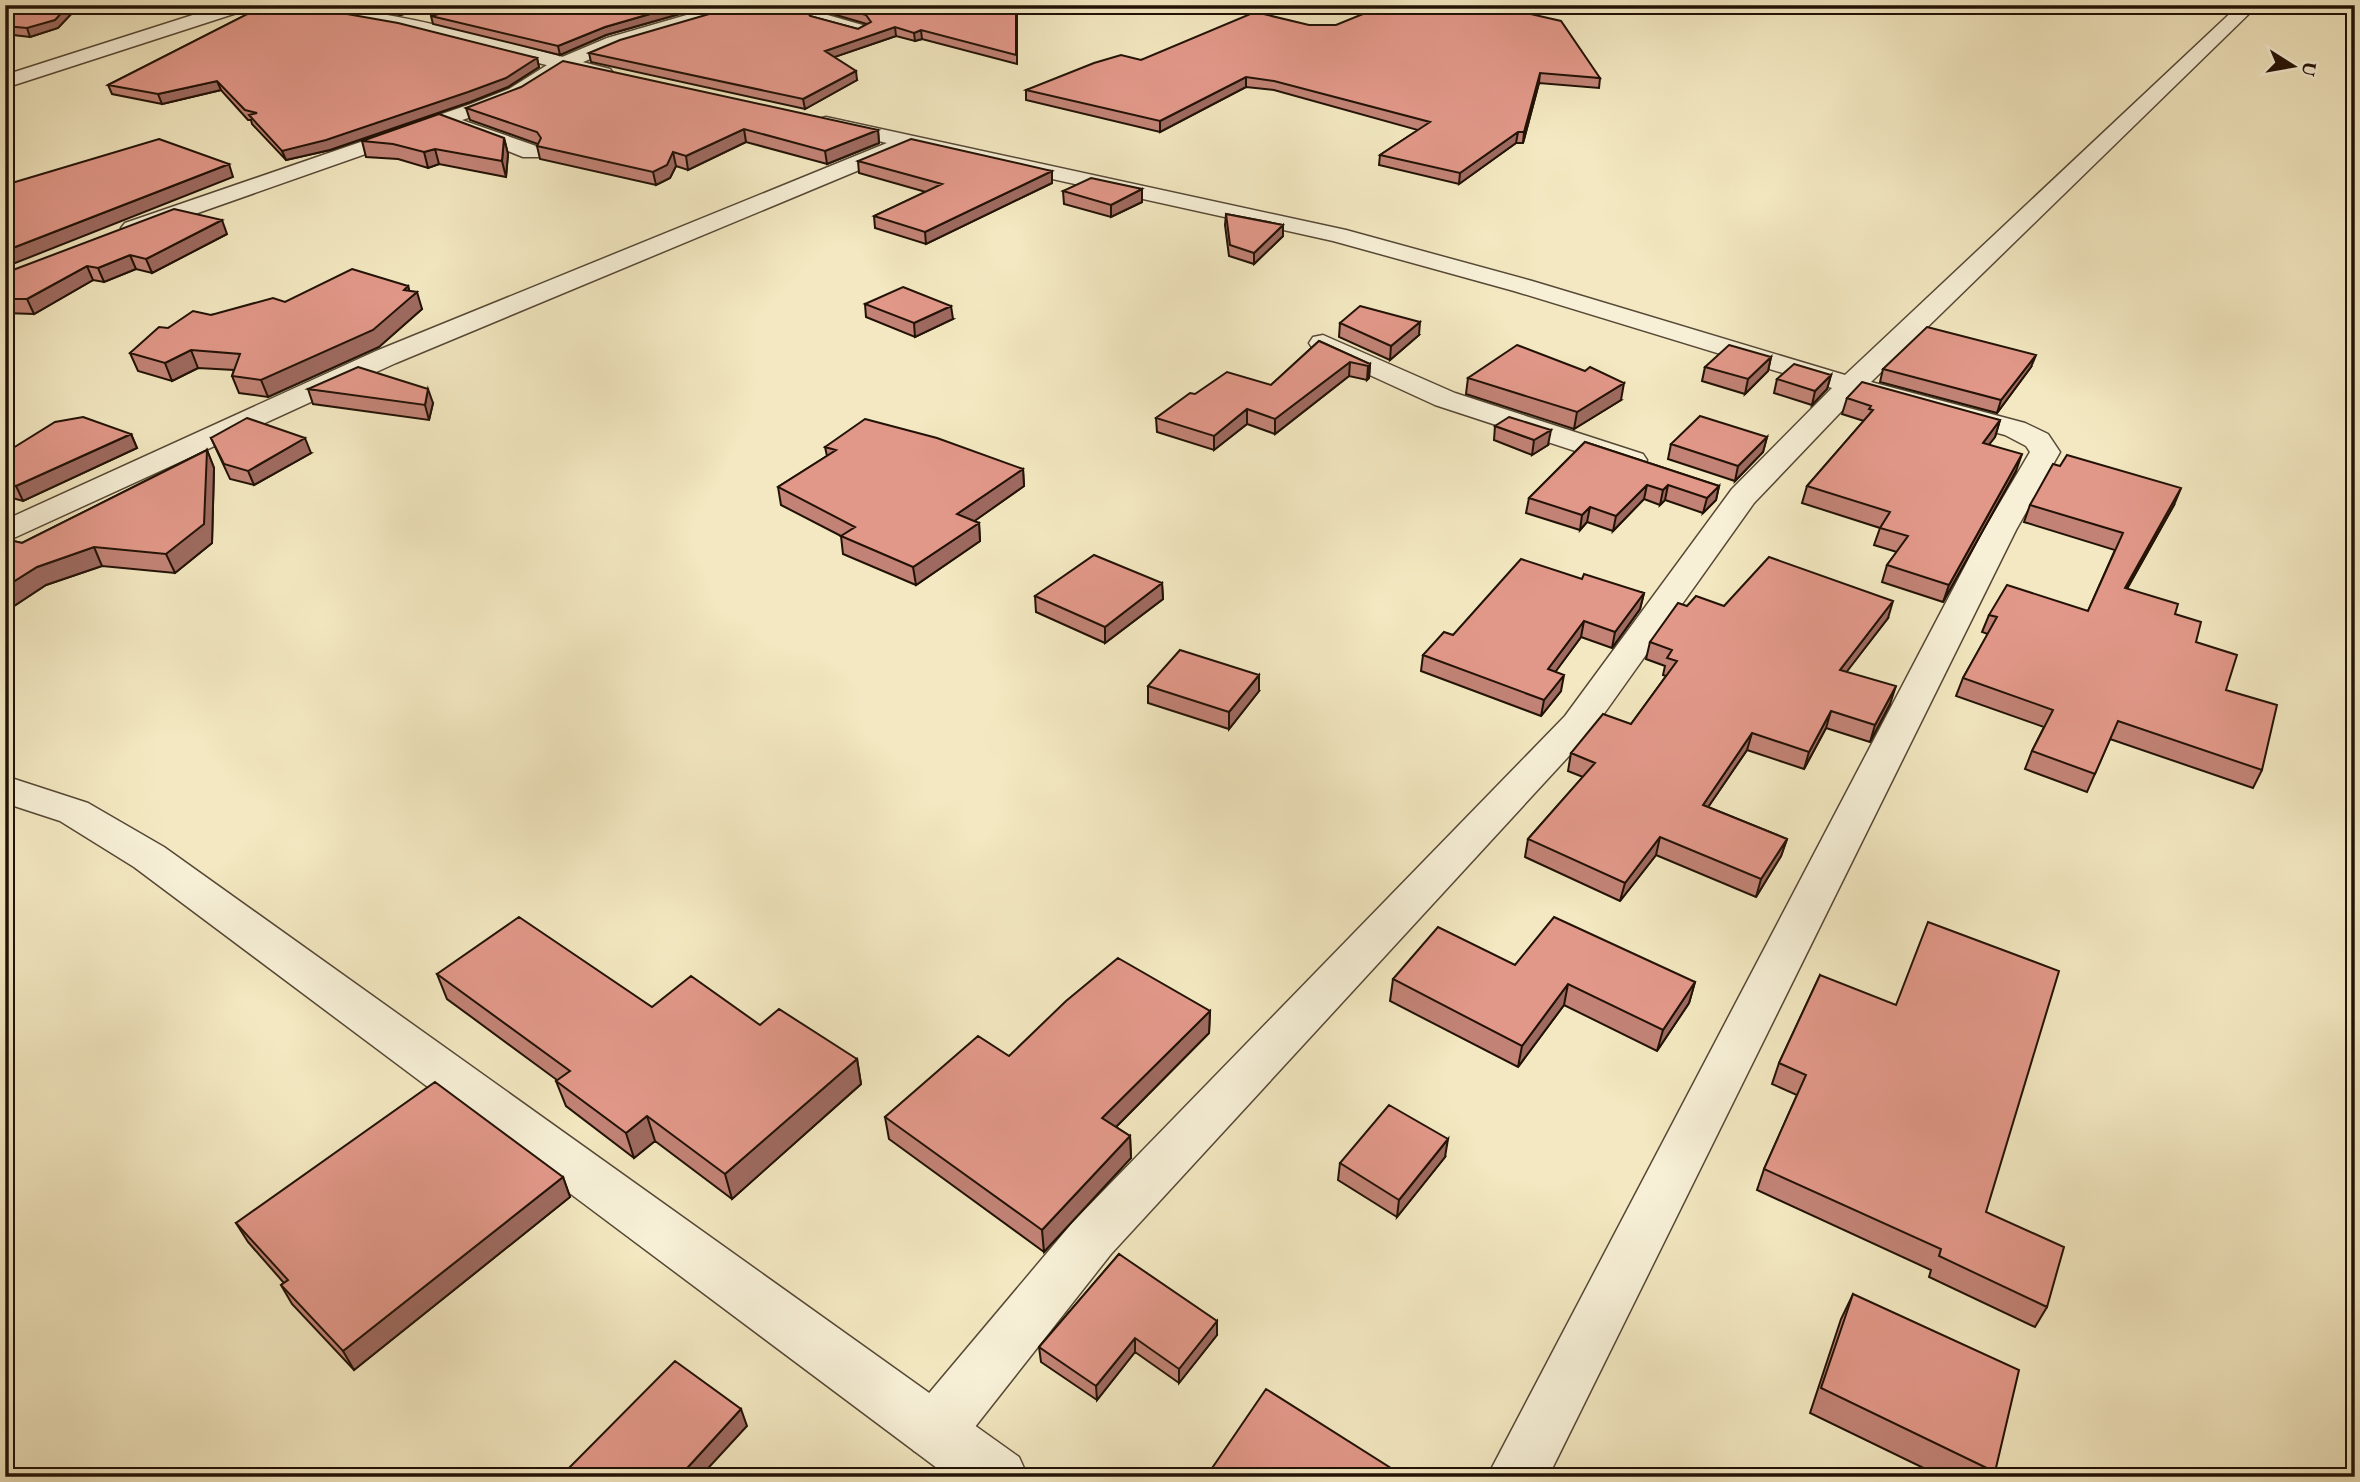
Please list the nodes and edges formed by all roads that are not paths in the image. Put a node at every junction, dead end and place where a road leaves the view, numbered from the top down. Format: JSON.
{"nodes":[{"id":1,"x":243,"y":5,"type":"edge"},
{"id":2,"x":294,"y":5,"type":"edge"},
{"id":3,"x":741,"y":5,"type":"edge"},
{"id":4,"x":808,"y":5,"type":"edge"},
{"id":5,"x":2249,"y":5,"type":"edge"},
{"id":6,"x":439,"y":15,"type":"edge"},
{"id":7,"x":401,"y":24,"type":"junction"},
{"id":8,"x":860,"y":30,"type":"edge"},
{"id":9,"x":562,"y":64,"type":"junction"},
{"id":10,"x":629,"y":79,"type":"edge"},
{"id":11,"x":5,"y":82,"type":"edge"},
{"id":12,"x":803,"y":117,"type":"edge"},
{"id":13,"x":444,"y":120,"type":"junction"},
{"id":14,"x":909,"y":141,"type":"junction"},
{"id":15,"x":531,"y":152,"type":"edge"},
{"id":16,"x":117,"y":234,"type":"edge"},
{"id":17,"x":1323,"y":343,"type":"edge"},
{"id":18,"x":1851,"y":385,"type":"junction"},
{"id":19,"x":1661,"y":470,"type":"edge"},
{"id":20,"x":5,"y":532,"type":"edge"},
{"id":21,"x":5,"y":789,"type":"edge"},
{"id":22,"x":935,"y":1431,"type":"junction"},
{"id":23,"x":998,"y":1477,"type":"edge"},
{"id":24,"x":1517,"y":1477,"type":"edge"}],
"edges":[{"from":1,"to":11,"type":"street"},
{"from":2,"to":7,"type":"street"},
{"from":3,"to":9,"type":"street"},
{"from":4,"to":8,"type":"street"},
{"from":5,"to":18,"type":"street"},
{"from":6,"to":7,"type":"street"},
{"from":7,"to":9,"type":"street"},
{"from":9,"to":10,"type":"street"},
{"from":9,"to":13,"type":"street"},
{"from":12,"to":14,"type":"street"},
{"from":13,"to":15,"type":"street"},
{"from":13,"to":16,"type":"street"},
{"from":14,"to":18,"type":"street"},
{"from":14,"to":20,"type":"street"},
{"from":17,"to":19,"type":"street"},
{"from":18,"to":22,"type":"street"},
{"from":18,"to":24,"type":"street"},
{"from":21,"to":22,"type":"street"},
{"from":22,"to":23,"type":"street"}]}
